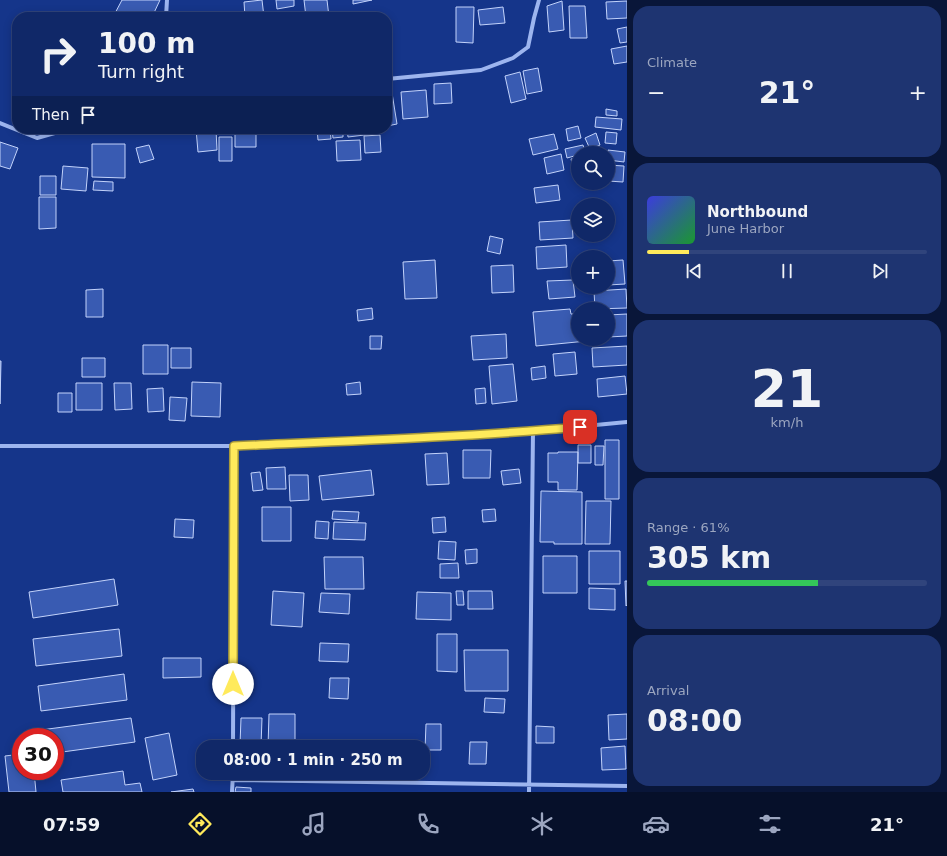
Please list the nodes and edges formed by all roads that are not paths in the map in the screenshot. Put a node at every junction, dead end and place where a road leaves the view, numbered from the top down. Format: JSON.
{"nodes":[{"id":1,"x":167,"y":0,"type":"edge"},
{"id":2,"x":540,"y":0,"type":"edge"},
{"id":3,"x":166,"y":12,"type":"edge"},
{"id":4,"x":392,"y":79,"type":"edge"},
{"id":5,"x":0,"y":123,"type":"edge"},
{"id":6,"x":12,"y":128,"type":"edge"},
{"id":7,"x":27,"y":134,"type":"edge"},
{"id":8,"x":51,"y":134,"type":"edge"},
{"id":9,"x":627,"y":422,"type":"edge"},
{"id":10,"x":534,"y":431,"type":"junction"},
{"id":11,"x":0,"y":446,"type":"edge"},
{"id":12,"x":234,"y":446,"type":"junction"},
{"id":13,"x":233,"y":740,"type":"edge"},
{"id":14,"x":232,"y":780,"type":"joint"},
{"id":15,"x":529,"y":784,"type":"junction"},
{"id":16,"x":627,"y":786,"type":"edge"},
{"id":17,"x":232,"y":792,"type":"edge"},
{"id":18,"x":529,"y":792,"type":"edge"}],
"edges":[{"from":1,"to":3,"type":"street"},
{"from":2,"to":4,"type":"street"},
{"from":5,"to":6,"type":"street"},
{"from":7,"to":8,"type":"street"},
{"from":9,"to":10,"type":"street"},
{"from":10,"to":12,"type":"street"},
{"from":10,"to":15,"type":"street"},
{"from":11,"to":12,"type":"street"},
{"from":12,"to":13,"type":"street"},
{"from":14,"to":15,"type":"street"},
{"from":14,"to":17,"type":"street"},
{"from":15,"to":16,"type":"street"},
{"from":15,"to":18,"type":"street"}]}
